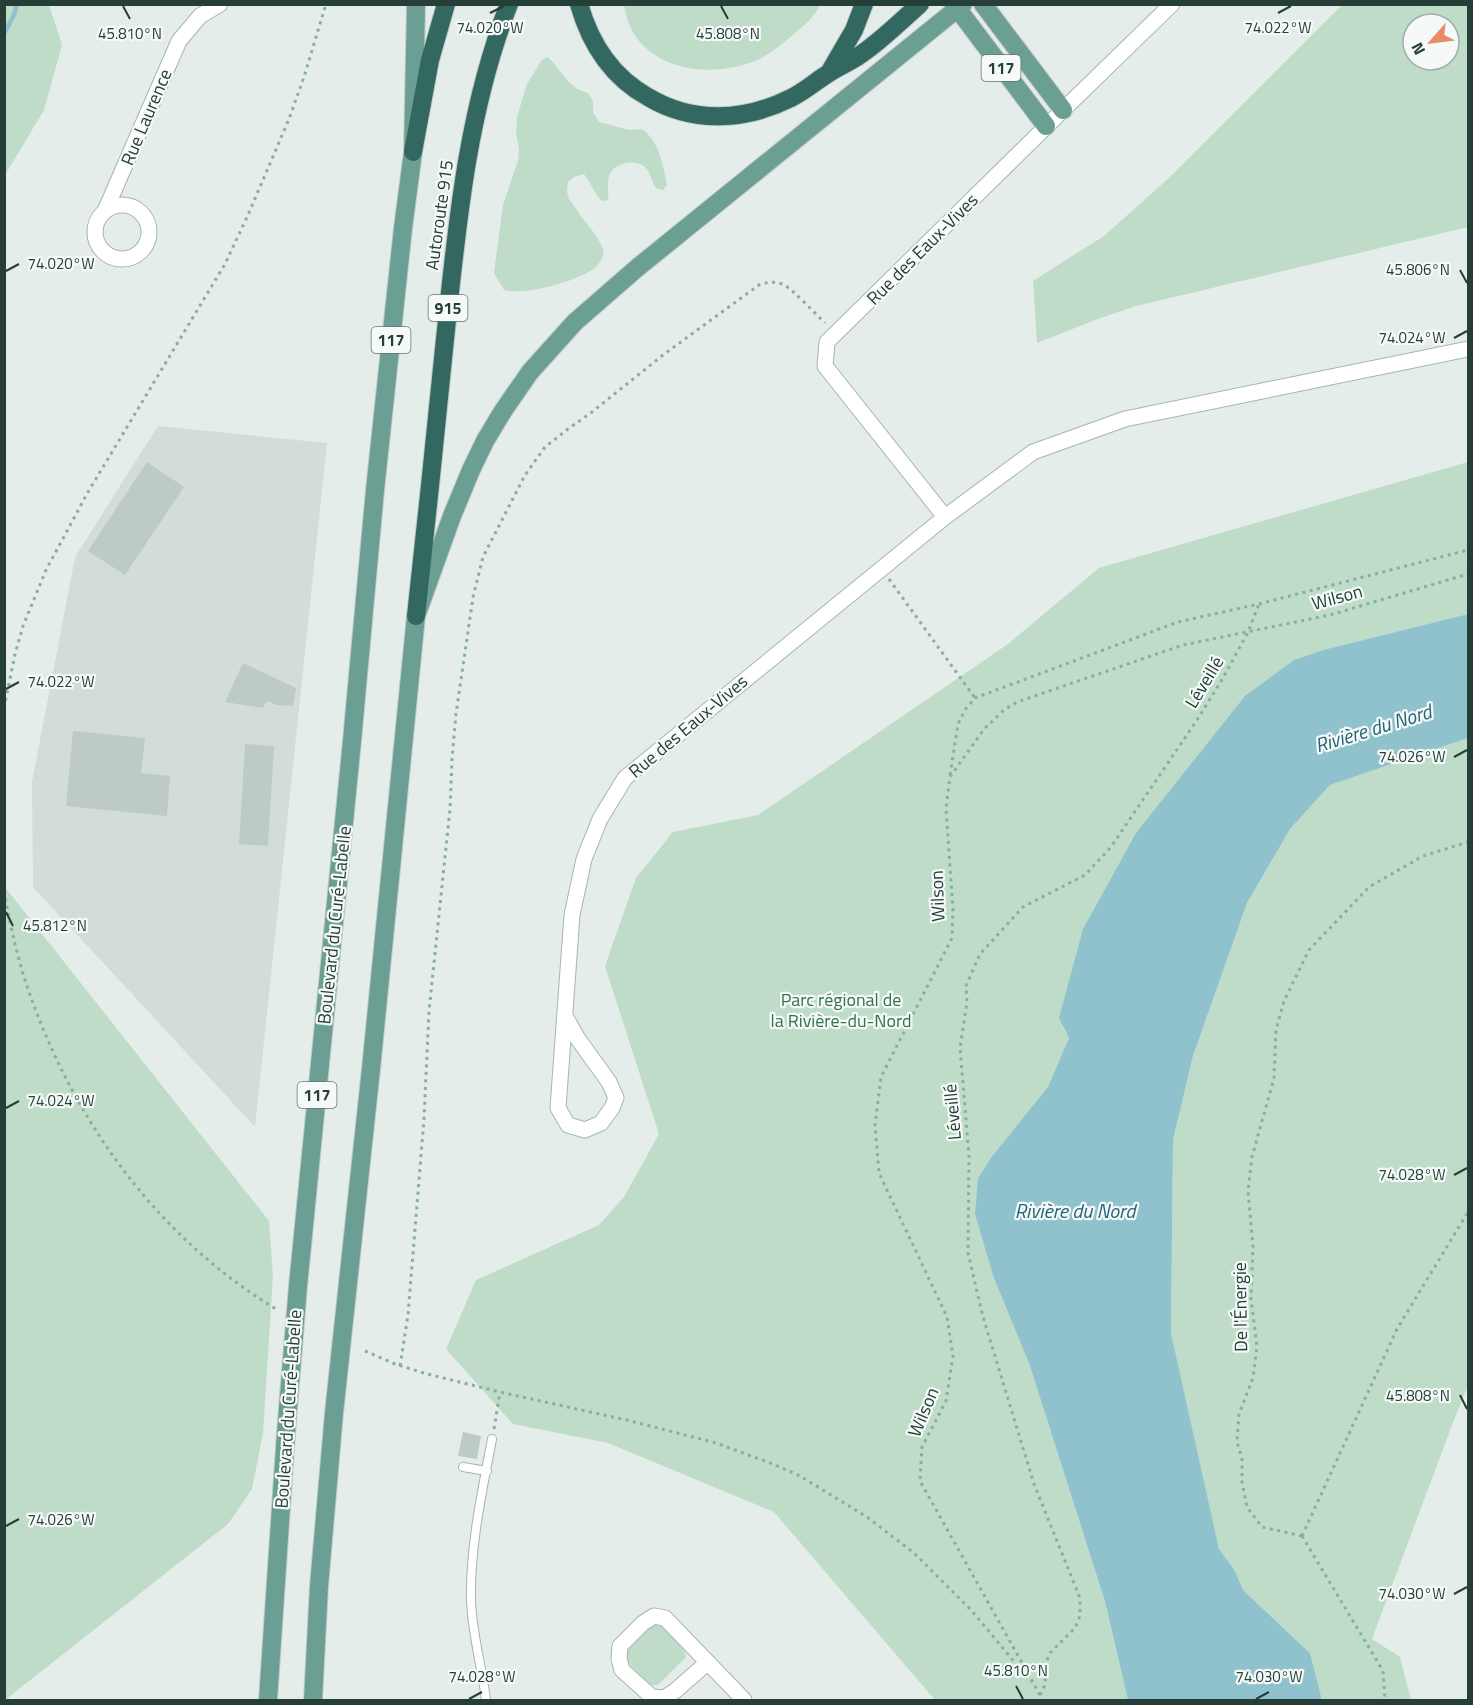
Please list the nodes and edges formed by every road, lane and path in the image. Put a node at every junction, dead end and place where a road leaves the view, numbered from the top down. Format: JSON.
{"nodes":[{"id":1,"x":220,"y":4,"type":"edge"},
{"id":2,"x":326,"y":4,"type":"edge"},
{"id":3,"x":416,"y":4,"type":"edge"},
{"id":4,"x":446,"y":4,"type":"edge"},
{"id":5,"x":509,"y":4,"type":"edge"},
{"id":6,"x":579,"y":4,"type":"edge"},
{"id":7,"x":864,"y":4,"type":"edge"},
{"id":8,"x":920,"y":4,"type":"edge"},
{"id":9,"x":983,"y":4,"type":"edge"},
{"id":10,"x":1170,"y":5,"type":"edge"},
{"id":11,"x":958,"y":6,"type":"edge"},
{"id":12,"x":829,"y":73,"type":"junction"},
{"id":13,"x":1063,"y":110,"type":"junction"},
{"id":14,"x":1046,"y":126,"type":"junction"},
{"id":15,"x":412,"y":152,"type":"junction"},
{"id":16,"x":105,"y":211,"type":"dead end"},
{"id":17,"x":835,"y":334,"type":"junction"},
{"id":18,"x":1468,"y":350,"type":"edge"},
{"id":19,"x":945,"y":517,"type":"junction"},
{"id":20,"x":1468,"y":549,"type":"edge"},
{"id":21,"x":881,"y":568,"type":"junction"},
{"id":22,"x":1468,"y":574,"type":"edge"},
{"id":23,"x":1259,"y":604,"type":"junction"},
{"id":24,"x":416,"y":616,"type":"junction"},
{"id":25,"x":1248,"y":632,"type":"junction"},
{"id":26,"x":975,"y":698,"type":"junction"},
{"id":27,"x":4,"y":708,"type":"edge"},
{"id":28,"x":950,"y":777,"type":"junction"},
{"id":29,"x":1468,"y":842,"type":"edge"},
{"id":30,"x":4,"y":891,"type":"edge"},
{"id":31,"x":565,"y":1016,"type":"junction"},
{"id":32,"x":1468,"y":1212,"type":"edge"},
{"id":33,"x":276,"y":1309,"type":"dead end"},
{"id":34,"x":364,"y":1351,"type":"dead end"},
{"id":35,"x":400,"y":1365,"type":"junction"},
{"id":36,"x":500,"y":1392,"type":"junction"},
{"id":37,"x":494,"y":1428,"type":"dead end"},
{"id":38,"x":492,"y":1439,"type":"dead end"},
{"id":39,"x":463,"y":1467,"type":"dead end"},
{"id":40,"x":487,"y":1471,"type":"junction"},
{"id":41,"x":1302,"y":1536,"type":"junction"},
{"id":42,"x":707,"y":1663,"type":"junction"},
{"id":43,"x":1040,"y":1695,"type":"junction"},
{"id":44,"x":268,"y":1701,"type":"edge"},
{"id":45,"x":313,"y":1701,"type":"edge"},
{"id":46,"x":486,"y":1701,"type":"edge"},
{"id":47,"x":744,"y":1701,"type":"edge"},
{"id":48,"x":1043,"y":1701,"type":"edge"},
{"id":49,"x":1385,"y":1701,"type":"edge"}],
"edges":[{"from":1,"to":16,"type":"street","name":"Rue Laurence"},
{"from":2,"to":27,"type":"path"},
{"from":3,"to":15,"type":"main road","name":"Boulevard du Curé-Labelle"},
{"from":4,"to":15,"type":"highway","name":"Autoroute 915"},
{"from":5,"to":24,"type":"highway","name":"Autoroute 915","number":"915"},
{"from":6,"to":12,"type":"highway"},
{"from":7,"to":12,"type":"highway"},
{"from":8,"to":12,"type":"highway"},
{"from":9,"to":13,"type":"main road","number":"117"},
{"from":10,"to":13,"type":"street","name":"Rue des Eaux-Vives"},
{"from":11,"to":14,"type":"main road","number":"117"},
{"from":11,"to":24,"type":"main road"},
{"from":13,"to":14,"type":"street","name":"Rue des Eaux-Vives"},
{"from":14,"to":17,"type":"street","name":"Rue des Eaux-Vives"},
{"from":15,"to":44,"type":"main road","name":"Boulevard du Curé-Labelle","number":"117"},
{"from":17,"to":19,"type":"street","name":"Rue des Eaux-Vives"},
{"from":17,"to":35,"type":"path"},
{"from":18,"to":19,"type":"street","name":"Rue des Eaux-Vives"},
{"from":19,"to":21,"type":"street","name":"Rue des Eaux-Vives"},
{"from":20,"to":23,"type":"path"},
{"from":21,"to":26,"type":"path"},
{"from":21,"to":31,"type":"street","name":"Rue des Eaux-Vives"},
{"from":22,"to":25,"type":"path","name":"Wilson"},
{"from":23,"to":25,"type":"path","name":"Léveillé"},
{"from":23,"to":26,"type":"path"},
{"from":24,"to":45,"type":"main road"},
{"from":25,"to":28,"type":"path","name":"Wilson"},
{"from":25,"to":43,"type":"path","name":"Léveillé"},
{"from":26,"to":28,"type":"path"},
{"from":28,"to":43,"type":"path","name":"Wilson"},
{"from":29,"to":41,"type":"path","name":"De l'Énergie"},
{"from":30,"to":33,"type":"path"},
{"from":31,"to":31,"type":"street","name":"Rue des Eaux-Vives"},
{"from":32,"to":41,"type":"path"},
{"from":34,"to":35,"type":"path"},
{"from":35,"to":36,"type":"path"},
{"from":36,"to":37,"type":"path"},
{"from":36,"to":43,"type":"path"},
{"from":38,"to":40,"type":"lane"},
{"from":39,"to":40,"type":"lane"},
{"from":40,"to":46,"type":"lane"},
{"from":41,"to":49,"type":"path"},
{"from":42,"to":42,"type":"street"},
{"from":42,"to":47,"type":"street"},
{"from":43,"to":48,"type":"path"}]}
